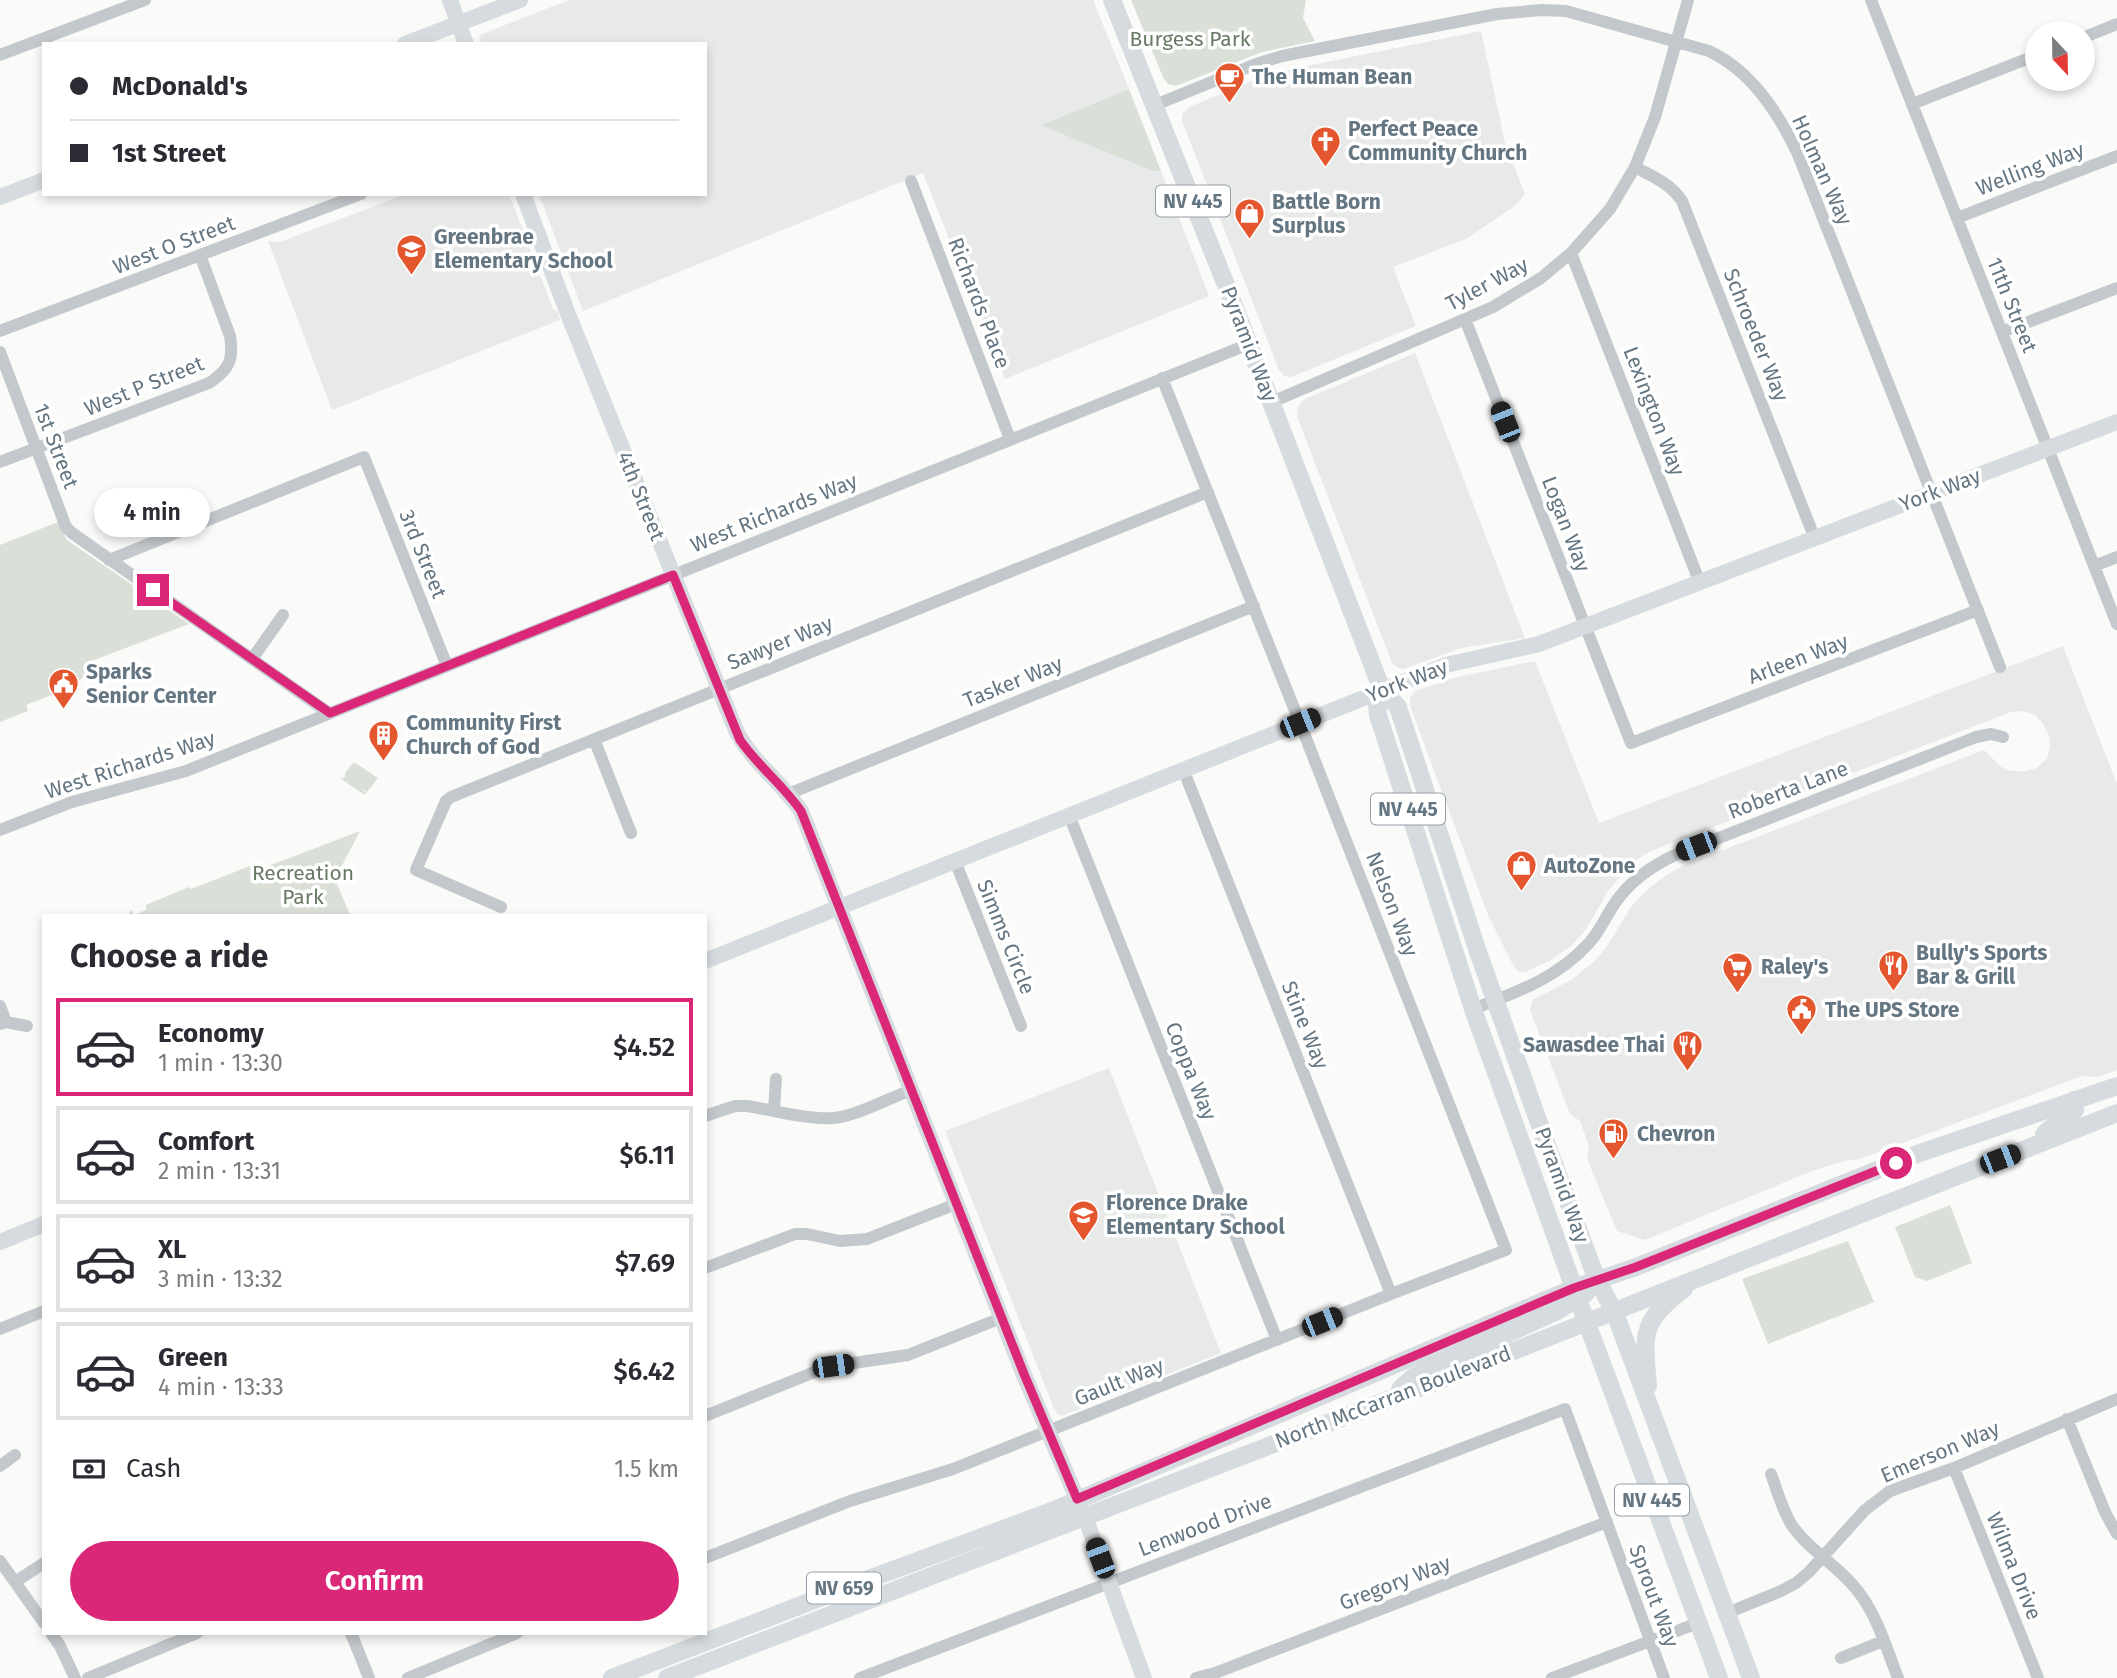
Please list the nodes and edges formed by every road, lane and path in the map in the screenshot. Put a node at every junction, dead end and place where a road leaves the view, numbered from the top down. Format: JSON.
{"nodes":[{"id":1,"x":145,"y":0,"type":"edge"},
{"id":2,"x":450,"y":0,"type":"edge"},
{"id":3,"x":520,"y":0,"type":"edge"},
{"id":4,"x":1112,"y":0,"type":"edge"},
{"id":5,"x":1688,"y":0,"type":"edge"},
{"id":6,"x":1871,"y":0,"type":"edge"},
{"id":7,"x":459,"y":23,"type":"junction"},
{"id":8,"x":2117,"y":24,"type":"edge"},
{"id":9,"x":2095,"y":33,"type":"edge"},
{"id":10,"x":1676,"y":41,"type":"junction"},
{"id":11,"x":410,"y":42,"type":"edge"},
{"id":12,"x":465,"y":42,"type":"edge"},
{"id":13,"x":0,"y":55,"type":"edge"},
{"id":14,"x":2025,"y":60,"type":"edge"},
{"id":15,"x":1912,"y":104,"type":"junction"},
{"id":16,"x":1155,"y":105,"type":"junction"},
{"id":17,"x":2117,"y":156,"type":"edge"},
{"id":18,"x":1635,"y":167,"type":"junction"},
{"id":19,"x":42,"y":181,"type":"edge"},
{"id":20,"x":911,"y":181,"type":"dead end"},
{"id":21,"x":356,"y":196,"type":"edge"},
{"id":22,"x":524,"y":196,"type":"edge"},
{"id":23,"x":0,"y":197,"type":"edge"},
{"id":24,"x":1957,"y":218,"type":"junction"},
{"id":25,"x":1571,"y":253,"type":"junction"},
{"id":26,"x":200,"y":255,"type":"junction"},
{"id":27,"x":2117,"y":288,"type":"edge"},
{"id":28,"x":1465,"y":319,"type":"junction"},
{"id":29,"x":0,"y":331,"type":"edge"},
{"id":30,"x":2002,"y":332,"type":"junction"},
{"id":31,"x":1249,"y":344,"type":"junction"},
{"id":32,"x":0,"y":352,"type":"edge"},
{"id":33,"x":1162,"y":378,"type":"junction"},
{"id":34,"x":1272,"y":402,"type":"junction"},
{"id":35,"x":2117,"y":422,"type":"edge"},
{"id":36,"x":1010,"y":439,"type":"junction"},
{"id":37,"x":37,"y":448,"type":"junction"},
{"id":38,"x":2048,"y":449,"type":"junction"},
{"id":39,"x":0,"y":462,"type":"edge"},
{"id":40,"x":1208,"y":492,"type":"junction"},
{"id":41,"x":1932,"y":494,"type":"junction"},
{"id":42,"x":1815,"y":539,"type":"junction"},
{"id":43,"x":2117,"y":557,"type":"edge"},
{"id":44,"x":109,"y":559,"type":"junction"},
{"id":45,"x":2094,"y":565,"type":"junction"},
{"id":46,"x":673,"y":575,"type":"junction"},
{"id":47,"x":1700,"y":583,"type":"junction"},
{"id":48,"x":1254,"y":606,"type":"junction"},
{"id":49,"x":1978,"y":610,"type":"junction"},
{"id":50,"x":283,"y":615,"type":"dead end"},
{"id":51,"x":2117,"y":624,"type":"edge"},
{"id":52,"x":1586,"y":627,"type":"junction"},
{"id":53,"x":252,"y":659,"type":"junction"},
{"id":54,"x":447,"y":666,"type":"junction"},
{"id":55,"x":2000,"y":667,"type":"dead end"},
{"id":56,"x":719,"y":689,"type":"junction"},
{"id":57,"x":1382,"y":690,"type":"junction"},
{"id":58,"x":330,"y":713,"type":"junction"},
{"id":59,"x":1300,"y":723,"type":"junction"},
{"id":60,"x":2003,"y":737,"type":"dead end"},
{"id":61,"x":594,"y":739,"type":"junction"},
{"id":62,"x":1631,"y":743,"type":"joint"},
{"id":63,"x":1183,"y":769,"type":"junction"},
{"id":64,"x":788,"y":794,"type":"junction"},
{"id":65,"x":1069,"y":815,"type":"junction"},
{"id":66,"x":0,"y":830,"type":"edge"},
{"id":67,"x":631,"y":832,"type":"dead end"},
{"id":68,"x":955,"y":861,"type":"junction"},
{"id":69,"x":501,"y":907,"type":"dead end"},
{"id":70,"x":839,"y":908,"type":"junction"},
{"id":71,"x":707,"y":960,"type":"edge"},
{"id":72,"x":1496,"y":1000,"type":"junction"},
{"id":73,"x":0,"y":1006,"type":"edge"},
{"id":74,"x":1473,"y":1009,"type":"junction"},
{"id":75,"x":3,"y":1023,"type":"edge"},
{"id":76,"x":27,"y":1026,"type":"dead end"},
{"id":77,"x":1021,"y":1026,"type":"dead end"},
{"id":78,"x":776,"y":1079,"type":"dead end"},
{"id":79,"x":2117,"y":1086,"type":"edge"},
{"id":80,"x":911,"y":1090,"type":"junction"},
{"id":81,"x":2074,"y":1100,"type":"junction"},
{"id":82,"x":774,"y":1110,"type":"junction"},
{"id":83,"x":2117,"y":1113,"type":"edge"},
{"id":84,"x":707,"y":1115,"type":"edge"},
{"id":85,"x":2035,"y":1145,"type":"junction"},
{"id":86,"x":956,"y":1204,"type":"junction"},
{"id":87,"x":42,"y":1225,"type":"edge"},
{"id":88,"x":0,"y":1242,"type":"edge"},
{"id":89,"x":1506,"y":1250,"type":"joint"},
{"id":90,"x":707,"y":1267,"type":"edge"},
{"id":91,"x":1700,"y":1277,"type":"junction"},
{"id":92,"x":1597,"y":1280,"type":"junction"},
{"id":93,"x":1391,"y":1294,"type":"junction"},
{"id":94,"x":1576,"y":1294,"type":"junction"},
{"id":95,"x":1614,"y":1311,"type":"junction"},
{"id":96,"x":42,"y":1312,"type":"edge"},
{"id":97,"x":1001,"y":1318,"type":"junction"},
{"id":98,"x":1586,"y":1321,"type":"junction"},
{"id":99,"x":0,"y":1329,"type":"edge"},
{"id":100,"x":1277,"y":1340,"type":"junction"},
{"id":101,"x":2117,"y":1399,"type":"edge"},
{"id":102,"x":1386,"y":1400,"type":"junction"},
{"id":103,"x":1565,"y":1409,"type":"joint"},
{"id":104,"x":1650,"y":1410,"type":"junction"},
{"id":105,"x":707,"y":1415,"type":"edge"},
{"id":106,"x":2067,"y":1419,"type":"junction"},
{"id":107,"x":1049,"y":1431,"type":"junction"},
{"id":108,"x":15,"y":1455,"type":"dead end"},
{"id":109,"x":0,"y":1466,"type":"edge"},
{"id":110,"x":1954,"y":1468,"type":"junction"},
{"id":111,"x":1771,"y":1474,"type":"dead end"},
{"id":112,"x":1077,"y":1499,"type":"junction"},
{"id":113,"x":1085,"y":1517,"type":"junction"},
{"id":114,"x":1606,"y":1522,"type":"junction"},
{"id":115,"x":2117,"y":1534,"type":"edge"},
{"id":116,"x":1824,"y":1556,"type":"junction"},
{"id":117,"x":707,"y":1557,"type":"edge"},
{"id":118,"x":0,"y":1561,"type":"edge"},
{"id":119,"x":42,"y":1564,"type":"edge"},
{"id":120,"x":15,"y":1582,"type":"junction"},
{"id":121,"x":1109,"y":1582,"type":"junction"},
{"id":122,"x":1727,"y":1614,"type":"junction"},
{"id":123,"x":42,"y":1620,"type":"edge"},
{"id":124,"x":1698,"y":1623,"type":"junction"},
{"id":125,"x":52,"y":1635,"type":"edge"},
{"id":126,"x":192,"y":1635,"type":"edge"},
{"id":127,"x":352,"y":1635,"type":"edge"},
{"id":128,"x":512,"y":1635,"type":"edge"},
{"id":129,"x":1883,"y":1641,"type":"junction"},
{"id":130,"x":1649,"y":1642,"type":"junction"},
{"id":131,"x":1841,"y":1658,"type":"dead end"},
{"id":132,"x":75,"y":1678,"type":"edge"},
{"id":133,"x":88,"y":1678,"type":"edge"},
{"id":134,"x":369,"y":1678,"type":"edge"},
{"id":135,"x":408,"y":1678,"type":"edge"},
{"id":136,"x":612,"y":1678,"type":"edge"},
{"id":137,"x":667,"y":1678,"type":"edge"},
{"id":138,"x":860,"y":1678,"type":"edge"},
{"id":139,"x":1144,"y":1678,"type":"edge"},
{"id":140,"x":1196,"y":1678,"type":"edge"},
{"id":141,"x":1552,"y":1678,"type":"edge"},
{"id":142,"x":1664,"y":1678,"type":"edge"},
{"id":143,"x":1719,"y":1678,"type":"edge"},
{"id":144,"x":1751,"y":1678,"type":"edge"},
{"id":145,"x":1898,"y":1678,"type":"edge"},
{"id":146,"x":2038,"y":1678,"type":"edge"}],
"edges":[{"from":1,"to":13,"type":"street"},
{"from":2,"to":7,"type":"street"},
{"from":3,"to":7,"type":"street"},
{"from":4,"to":16,"type":"main road","name":"Pyramid Way","number":"NV 445"},
{"from":5,"to":10,"type":"street","name":"Tyler Way"},
{"from":6,"to":15,"type":"street","name":"11th Street"},
{"from":7,"to":11,"type":"street"},
{"from":7,"to":12,"type":"street"},
{"from":8,"to":9,"type":"street"},
{"from":10,"to":16,"type":"street","name":"Holman Way"},
{"from":10,"to":18,"type":"street","name":"Tyler Way"},
{"from":10,"to":41,"type":"street","name":"Holman Way"},
{"from":14,"to":15,"type":"street"},
{"from":15,"to":24,"type":"street","name":"11th Street"},
{"from":16,"to":31,"type":"main road","name":"Pyramid Way","number":"NV 445"},
{"from":17,"to":24,"type":"street","name":"Welling Way"},
{"from":18,"to":25,"type":"street","name":"Tyler Way"},
{"from":18,"to":42,"type":"street","name":"Schroeder Way"},
{"from":19,"to":23,"type":"street"},
{"from":20,"to":36,"type":"street","name":"Richards Place"},
{"from":21,"to":26,"type":"street","name":"West O Street"},
{"from":22,"to":46,"type":"street","name":"4th Street"},
{"from":24,"to":30,"type":"street","name":"11th Street"},
{"from":25,"to":28,"type":"street","name":"Tyler Way"},
{"from":25,"to":47,"type":"street","name":"Lexington Way"},
{"from":26,"to":29,"type":"street","name":"West O Street"},
{"from":26,"to":37,"type":"street","name":"West P Street"},
{"from":27,"to":30,"type":"street"},
{"from":28,"to":34,"type":"street","name":"Tyler Way"},
{"from":28,"to":52,"type":"street","name":"Logan Way"},
{"from":30,"to":38,"type":"street","name":"11th Street"},
{"from":31,"to":33,"type":"street","name":"West Richards Way"},
{"from":31,"to":34,"type":"main road","name":"Pyramid Way","number":"NV 445"},
{"from":32,"to":37,"type":"street","name":"1st Street"},
{"from":33,"to":36,"type":"street","name":"West Richards Way"},
{"from":33,"to":40,"type":"street","name":"Nelson Way"},
{"from":34,"to":57,"type":"main road","name":"Pyramid Way","number":"NV 445"},
{"from":35,"to":38,"type":"street","name":"York Way"},
{"from":36,"to":46,"type":"street","name":"West Richards Way"},
{"from":37,"to":39,"type":"street","name":"West P Street"},
{"from":37,"to":44,"type":"street","name":"1st Street"},
{"from":38,"to":41,"type":"street","name":"York Way"},
{"from":38,"to":45,"type":"street","name":"11th Street"},
{"from":40,"to":48,"type":"street","name":"Nelson Way"},
{"from":40,"to":56,"type":"street","name":"Sawyer Way"},
{"from":41,"to":42,"type":"street","name":"York Way"},
{"from":41,"to":49,"type":"street","name":"Holman Way"},
{"from":42,"to":47,"type":"street","name":"York Way"},
{"from":43,"to":45,"type":"street"},
{"from":44,"to":53,"type":"street","name":"1st Street"},
{"from":44,"to":54,"type":"street","name":"3rd Street"},
{"from":45,"to":51,"type":"street","name":"11th Street"},
{"from":46,"to":54,"type":"street","name":"West Richards Way"},
{"from":46,"to":56,"type":"street","name":"4th Street"},
{"from":47,"to":52,"type":"street","name":"York Way"},
{"from":48,"to":59,"type":"street","name":"Nelson Way"},
{"from":48,"to":64,"type":"street","name":"Tasker Way"},
{"from":49,"to":55,"type":"street","name":"Holman Way"},
{"from":49,"to":62,"type":"street","name":"Arleen Way"},
{"from":50,"to":53,"type":"street"},
{"from":52,"to":57,"type":"street","name":"York Way"},
{"from":52,"to":62,"type":"street","name":"Logan Way"},
{"from":53,"to":58,"type":"street","name":"1st Street"},
{"from":54,"to":58,"type":"street","name":"West Richards Way"},
{"from":56,"to":61,"type":"street","name":"Sawyer Way"},
{"from":56,"to":64,"type":"street","name":"4th Street"},
{"from":57,"to":59,"type":"street","name":"York Way"},
{"from":57,"to":72,"type":"main road","name":"Pyramid Way","number":"NV 445"},
{"from":57,"to":74,"type":"main road","name":"Pyramid Way","number":"NV 445"},
{"from":58,"to":66,"type":"street","name":"West Richards Way"},
{"from":59,"to":63,"type":"street","name":"York Way"},
{"from":59,"to":89,"type":"street","name":"Nelson Way"},
{"from":60,"to":72,"type":"street","name":"Roberta Lane"},
{"from":61,"to":67,"type":"street"},
{"from":61,"to":69,"type":"street","name":"Sawyer Way"},
{"from":63,"to":65,"type":"street","name":"York Way"},
{"from":63,"to":93,"type":"street","name":"Stine Way"},
{"from":64,"to":70,"type":"street","name":"4th Street"},
{"from":65,"to":68,"type":"street","name":"York Way"},
{"from":65,"to":100,"type":"street","name":"Coppa Way"},
{"from":68,"to":70,"type":"street","name":"York Way"},
{"from":68,"to":77,"type":"street","name":"Simms Circle"},
{"from":70,"to":71,"type":"street","name":"York Way"},
{"from":70,"to":80,"type":"street","name":"4th Street"},
{"from":72,"to":74,"type":"street","name":"Roberta Lane"},
{"from":72,"to":92,"type":"main road","name":"Pyramid Way","number":"NV 445"},
{"from":73,"to":75,"type":"street"},
{"from":74,"to":94,"type":"main road","name":"Pyramid Way","number":"NV 445"},
{"from":75,"to":76,"type":"street"},
{"from":78,"to":82,"type":"street"},
{"from":79,"to":81,"type":"main road","name":"North McCarran Boulevard","number":"NV 659"},
{"from":80,"to":82,"type":"street"},
{"from":80,"to":86,"type":"street","name":"4th Street"},
{"from":81,"to":85,"type":"main road"},
{"from":81,"to":92,"type":"main road","name":"North McCarran Boulevard","number":"NV 659"},
{"from":82,"to":84,"type":"street"},
{"from":83,"to":85,"type":"main road","name":"North McCarran Boulevard","number":"NV 659"},
{"from":85,"to":91,"type":"main road","name":"North McCarran Boulevard","number":"NV 659"},
{"from":86,"to":90,"type":"street"},
{"from":86,"to":97,"type":"street","name":"4th Street"},
{"from":87,"to":88,"type":"street"},
{"from":89,"to":93,"type":"street","name":"Gault Way"},
{"from":91,"to":95,"type":"main road","name":"North McCarran Boulevard","number":"NV 659"},
{"from":91,"to":104,"type":"main road"},
{"from":92,"to":94,"type":"main road","name":"North McCarran Boulevard","number":"NV 659"},
{"from":92,"to":95,"type":"main road","name":"Pyramid Way","number":"NV 445"},
{"from":93,"to":100,"type":"street","name":"Gault Way"},
{"from":94,"to":98,"type":"main road","name":"Pyramid Way","number":"NV 445"},
{"from":94,"to":102,"type":"main road"},
{"from":94,"to":112,"type":"main road","name":"North McCarran Boulevard","number":"NV 659"},
{"from":95,"to":98,"type":"main road","name":"North McCarran Boulevard","number":"NV 659"},
{"from":95,"to":104,"type":"main road","name":"Pyramid Way","number":"NV 445"},
{"from":96,"to":99,"type":"street"},
{"from":97,"to":105,"type":"street"},
{"from":97,"to":107,"type":"street","name":"4th Street"},
{"from":98,"to":102,"type":"main road","name":"North McCarran Boulevard","number":"NV 659"},
{"from":98,"to":124,"type":"main road","name":"Pyramid Way","number":"NV 445"},
{"from":100,"to":107,"type":"street","name":"Gault Way"},
{"from":101,"to":106,"type":"street","name":"Emerson Way"},
{"from":102,"to":113,"type":"main road","name":"North McCarran Boulevard","number":"NV 659"},
{"from":103,"to":114,"type":"street","name":"Sprout Way"},
{"from":103,"to":121,"type":"street","name":"Lenwood Drive"},
{"from":104,"to":122,"type":"main road","name":"Pyramid Way","number":"NV 445"},
{"from":106,"to":110,"type":"street","name":"Emerson Way"},
{"from":106,"to":115,"type":"street"},
{"from":107,"to":112,"type":"street","name":"4th Street"},
{"from":107,"to":117,"type":"street","name":"Gault Way"},
{"from":108,"to":109,"type":"street"},
{"from":110,"to":116,"type":"street","name":"Emerson Way"},
{"from":110,"to":146,"type":"street","name":"Wilma Drive"},
{"from":111,"to":116,"type":"street"},
{"from":112,"to":113,"type":"street","name":"4th Street"},
{"from":112,"to":136,"type":"main road","name":"North McCarran Boulevard","number":"NV 659"},
{"from":113,"to":121,"type":"street","name":"4th Street"},
{"from":113,"to":137,"type":"main road","name":"North McCarran Boulevard","number":"NV 659"},
{"from":114,"to":130,"type":"street","name":"Sprout Way"},
{"from":114,"to":140,"type":"street","name":"Gregory Way"},
{"from":116,"to":122,"type":"street","name":"Emerson Way"},
{"from":116,"to":129,"type":"street"},
{"from":118,"to":120,"type":"street"},
{"from":119,"to":120,"type":"street"},
{"from":120,"to":123,"type":"street"},
{"from":121,"to":138,"type":"street","name":"Lenwood Drive"},
{"from":121,"to":139,"type":"street","name":"4th Street"},
{"from":122,"to":144,"type":"main road","name":"Pyramid Way","number":"NV 445"},
{"from":124,"to":130,"type":"street"},
{"from":124,"to":143,"type":"main road","name":"Pyramid Way","number":"NV 445"},
{"from":125,"to":132,"type":"street"},
{"from":126,"to":133,"type":"street"},
{"from":127,"to":134,"type":"street"},
{"from":128,"to":135,"type":"street"},
{"from":129,"to":131,"type":"street"},
{"from":129,"to":145,"type":"street"},
{"from":130,"to":141,"type":"street"},
{"from":130,"to":142,"type":"street","name":"Sprout Way"}]}
